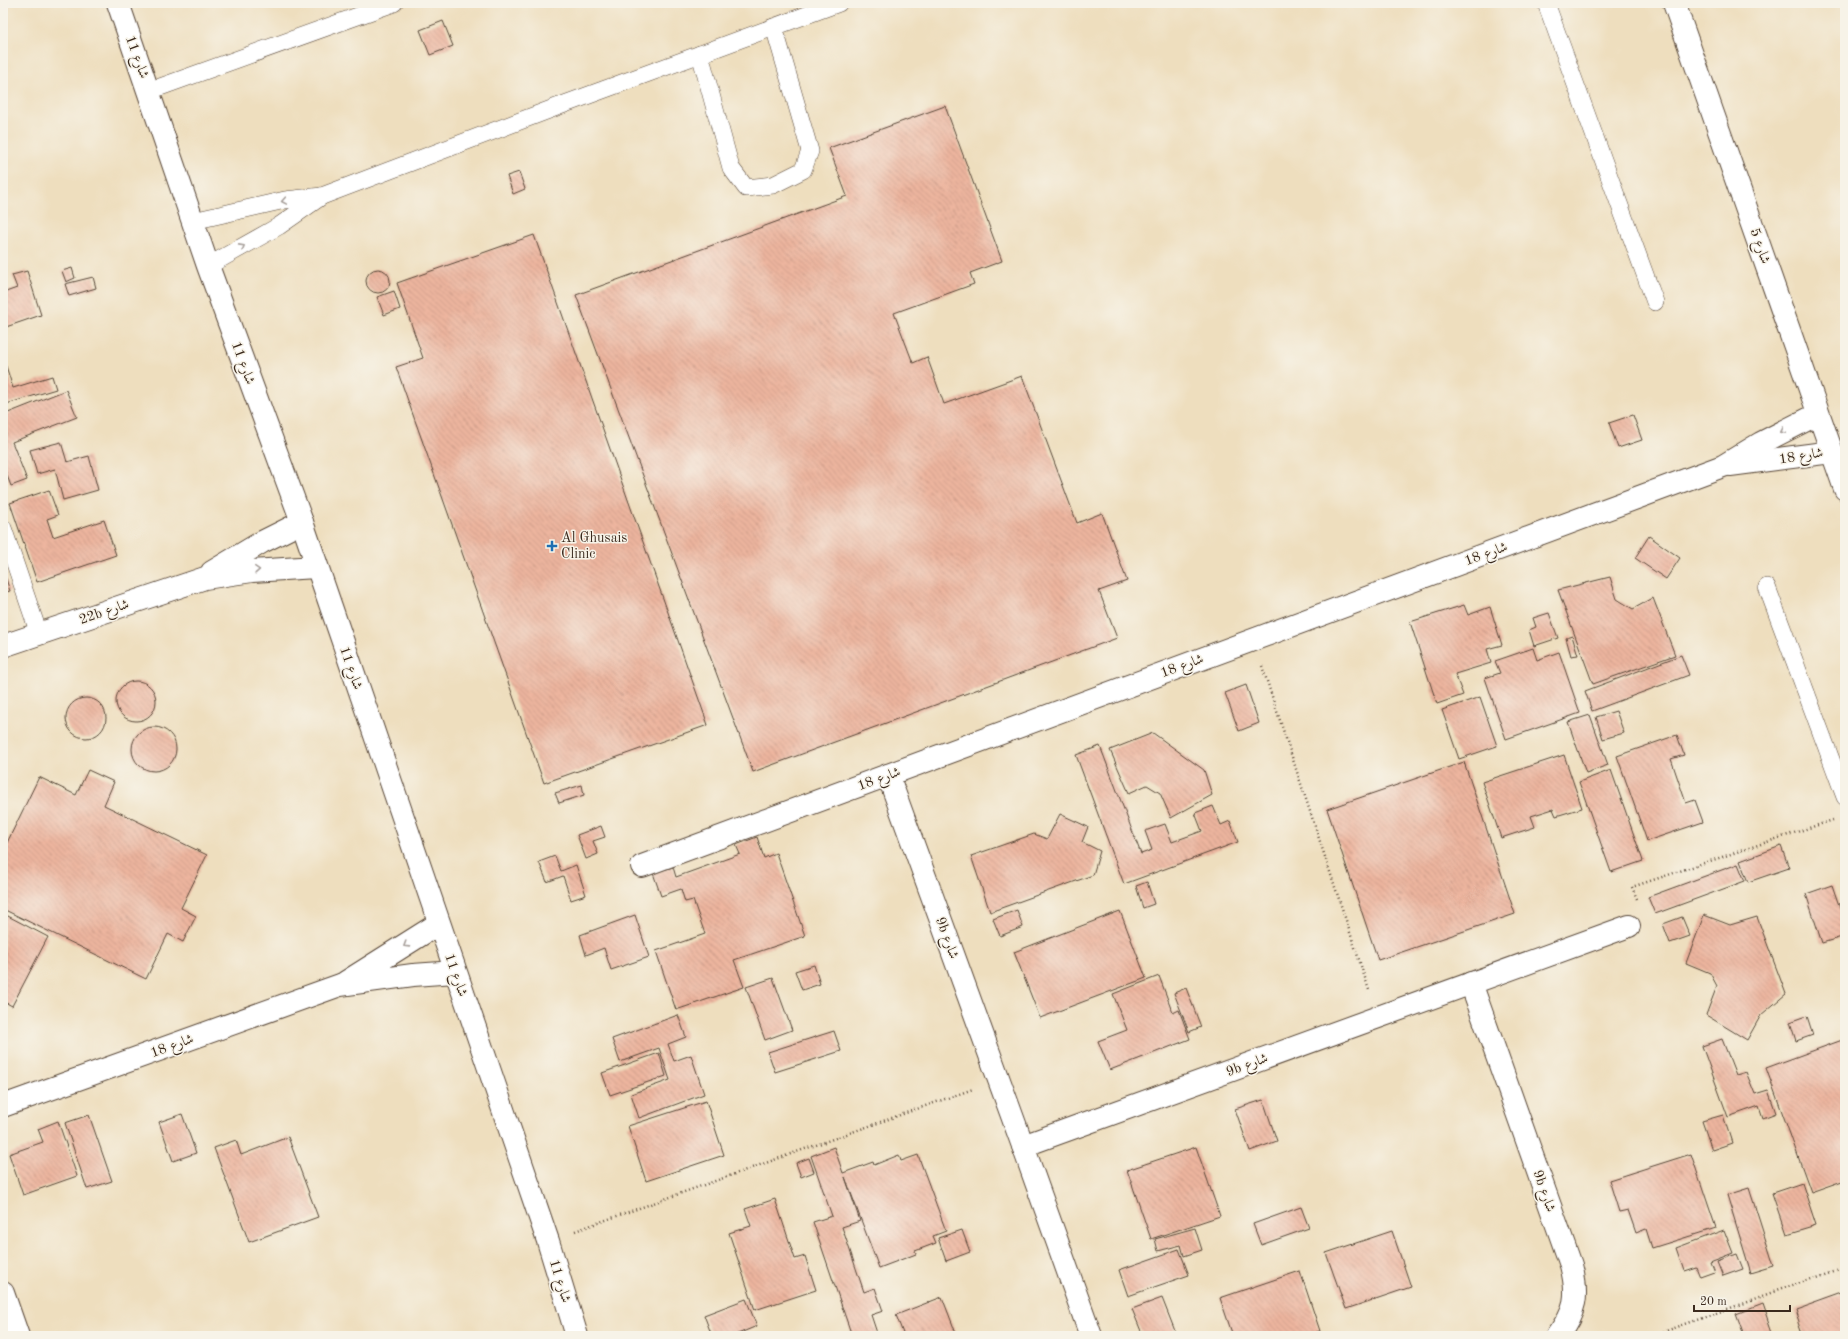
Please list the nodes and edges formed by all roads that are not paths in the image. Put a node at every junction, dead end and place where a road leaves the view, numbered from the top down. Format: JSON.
{"nodes":[{"id":1,"x":118,"y":3,"type":"edge"},
{"id":2,"x":393,"y":3,"type":"edge"},
{"id":3,"x":839,"y":3,"type":"edge"},
{"id":4,"x":1546,"y":3,"type":"edge"},
{"id":5,"x":1674,"y":3,"type":"edge"},
{"id":6,"x":774,"y":26,"type":"junction"},
{"id":7,"x":700,"y":54,"type":"junction"},
{"id":8,"x":149,"y":91,"type":"junction"},
{"id":9,"x":322,"y":196,"type":"junction"},
{"id":10,"x":193,"y":221,"type":"junction"},
{"id":11,"x":208,"y":266,"type":"junction"},
{"id":12,"x":1655,"y":302,"type":"dead end"},
{"id":13,"x":1818,"y":414,"type":"junction"},
{"id":14,"x":1832,"y":452,"type":"junction"},
{"id":15,"x":1723,"y":466,"type":"junction"},
{"id":16,"x":1845,"y":489,"type":"edge"},
{"id":17,"x":302,"y":522,"type":"junction"},
{"id":18,"x":3,"y":528,"type":"edge"},
{"id":19,"x":316,"y":566,"type":"junction"},
{"id":20,"x":205,"y":578,"type":"junction"},
{"id":21,"x":1766,"y":587,"type":"dead end"},
{"id":22,"x":39,"y":634,"type":"junction"},
{"id":23,"x":3,"y":646,"type":"edge"},
{"id":24,"x":888,"y":775,"type":"junction"},
{"id":25,"x":1845,"y":797,"type":"edge"},
{"id":26,"x":642,"y":866,"type":"dead end"},
{"id":27,"x":438,"y":924,"type":"junction"},
{"id":28,"x":1629,"y":926,"type":"road end"},
{"id":29,"x":455,"y":972,"type":"junction"},
{"id":30,"x":1471,"y":983,"type":"junction"},
{"id":31,"x":340,"y":986,"type":"junction"},
{"id":32,"x":3,"y":1106,"type":"edge"},
{"id":33,"x":1023,"y":1146,"type":"junction"},
{"id":34,"x":1562,"y":1241,"type":"junction"},
{"id":35,"x":3,"y":1293,"type":"edge"},
{"id":36,"x":18,"y":1336,"type":"edge"},
{"id":37,"x":577,"y":1336,"type":"edge"},
{"id":38,"x":1091,"y":1336,"type":"edge"},
{"id":39,"x":1540,"y":1336,"type":"edge"},
{"id":40,"x":1556,"y":1336,"type":"edge"}],
"edges":[{"from":1,"to":8,"type":"street","name":"شارع 11"},
{"from":2,"to":8,"type":"lane"},
{"from":3,"to":6,"type":"lane"},
{"from":4,"to":12,"type":"lane"},
{"from":5,"to":13,"type":"street","name":"شارع 5"},
{"from":6,"to":7,"type":"lane"},
{"from":6,"to":7,"type":"lane"},
{"from":7,"to":9,"type":"lane"},
{"from":8,"to":10,"type":"street","name":"شارع 11"},
{"from":9,"to":10,"type":"lane","one_way":true},
{"from":11,"to":9,"type":"lane","one_way":true},
{"from":10,"to":11,"type":"street","name":"شارع 11"},
{"from":11,"to":17,"type":"street","name":"شارع 11"},
{"from":13,"to":14,"type":"street","name":"شارع 5"},
{"from":13,"to":15,"type":"street","name":"شارع 18","one_way":true},
{"from":14,"to":15,"type":"street","name":"شارع 18"},
{"from":14,"to":16,"type":"street","name":"شارع 5"},
{"from":15,"to":24,"type":"street","name":"شارع 18"},
{"from":17,"to":19,"type":"street","name":"شارع 11"},
{"from":17,"to":20,"type":"street","name":"22b شارع"},
{"from":18,"to":22,"type":"lane"},
{"from":20,"to":19,"type":"street","name":"22b شارع","one_way":true},
{"from":19,"to":27,"type":"street","name":"شارع 11"},
{"from":20,"to":22,"type":"street","name":"22b شارع"},
{"from":21,"to":25,"type":"lane"},
{"from":22,"to":23,"type":"street","name":"22b شارع"},
{"from":24,"to":26,"type":"street","name":"شارع 18"},
{"from":24,"to":33,"type":"street","name":"9b شارع"},
{"from":27,"to":29,"type":"street","name":"شارع 11"},
{"from":27,"to":31,"type":"street","name":"شارع 18","one_way":true},
{"from":28,"to":30,"type":"street","name":"9b شارع"},
{"from":29,"to":31,"type":"street","name":"شارع 18"},
{"from":29,"to":37,"type":"street","name":"شارع 11"},
{"from":30,"to":33,"type":"street","name":"9b شارع"},
{"from":30,"to":34,"type":"street","name":"9b شارع"},
{"from":31,"to":32,"type":"street","name":"شارع 18"},
{"from":33,"to":38,"type":"street","name":"9b شارع"},
{"from":34,"to":39,"type":"street","name":"9b شارع"},
{"from":34,"to":40,"type":"street","name":"9b شارع"},
{"from":35,"to":36,"type":"street"}]}
